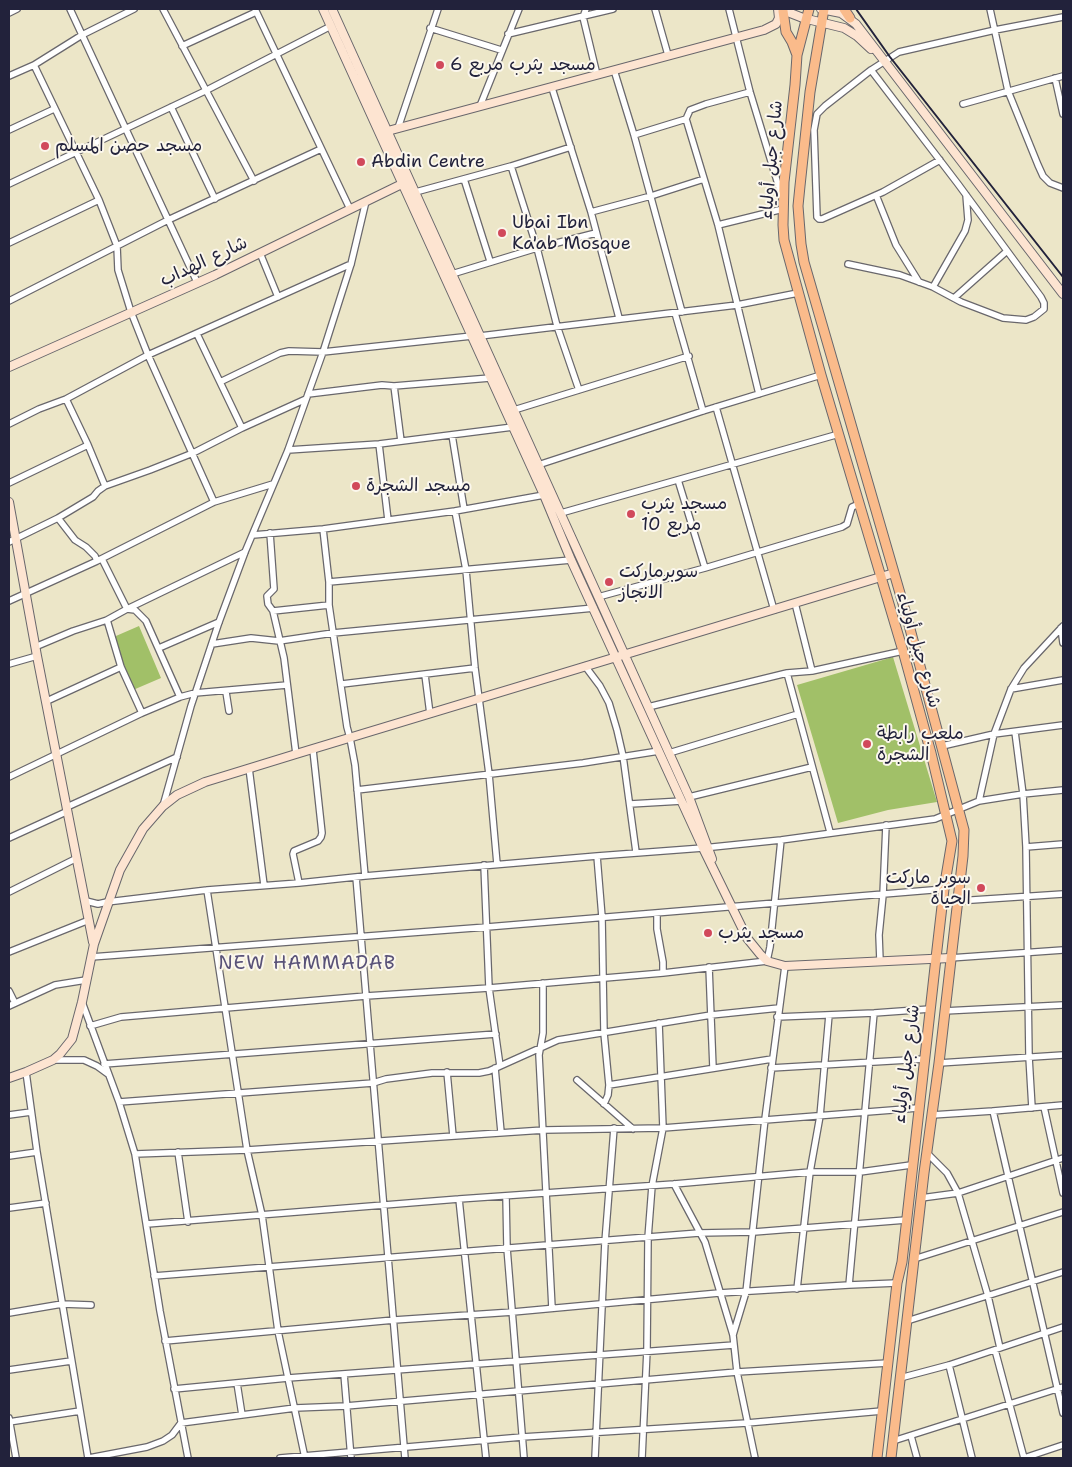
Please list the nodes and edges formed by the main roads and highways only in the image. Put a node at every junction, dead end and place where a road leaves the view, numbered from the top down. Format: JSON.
{"nodes":[{"id":1,"x":781,"y":9,"type":"edge"},
{"id":2,"x":809,"y":9,"type":"edge"},
{"id":3,"x":823,"y":9,"type":"edge"},
{"id":4,"x":844,"y":9,"type":"edge"},
{"id":5,"x":850,"y":18,"type":"road end"},
{"id":6,"x":797,"y":55,"type":"junction"},
{"id":7,"x":877,"y":1458,"type":"edge"},
{"id":8,"x":891,"y":1458,"type":"edge"}],
"edges":[{"from":1,"to":6,"type":"main road"},
{"from":2,"to":6,"type":"main road","name":"شارع جبل أولياء"},
{"from":3,"to":8,"type":"main road","name":"شارع جبل أولياء"},
{"from":4,"to":5,"type":"main road"},
{"from":6,"to":7,"type":"main road","name":"شارع جبل أولياء"}]}
